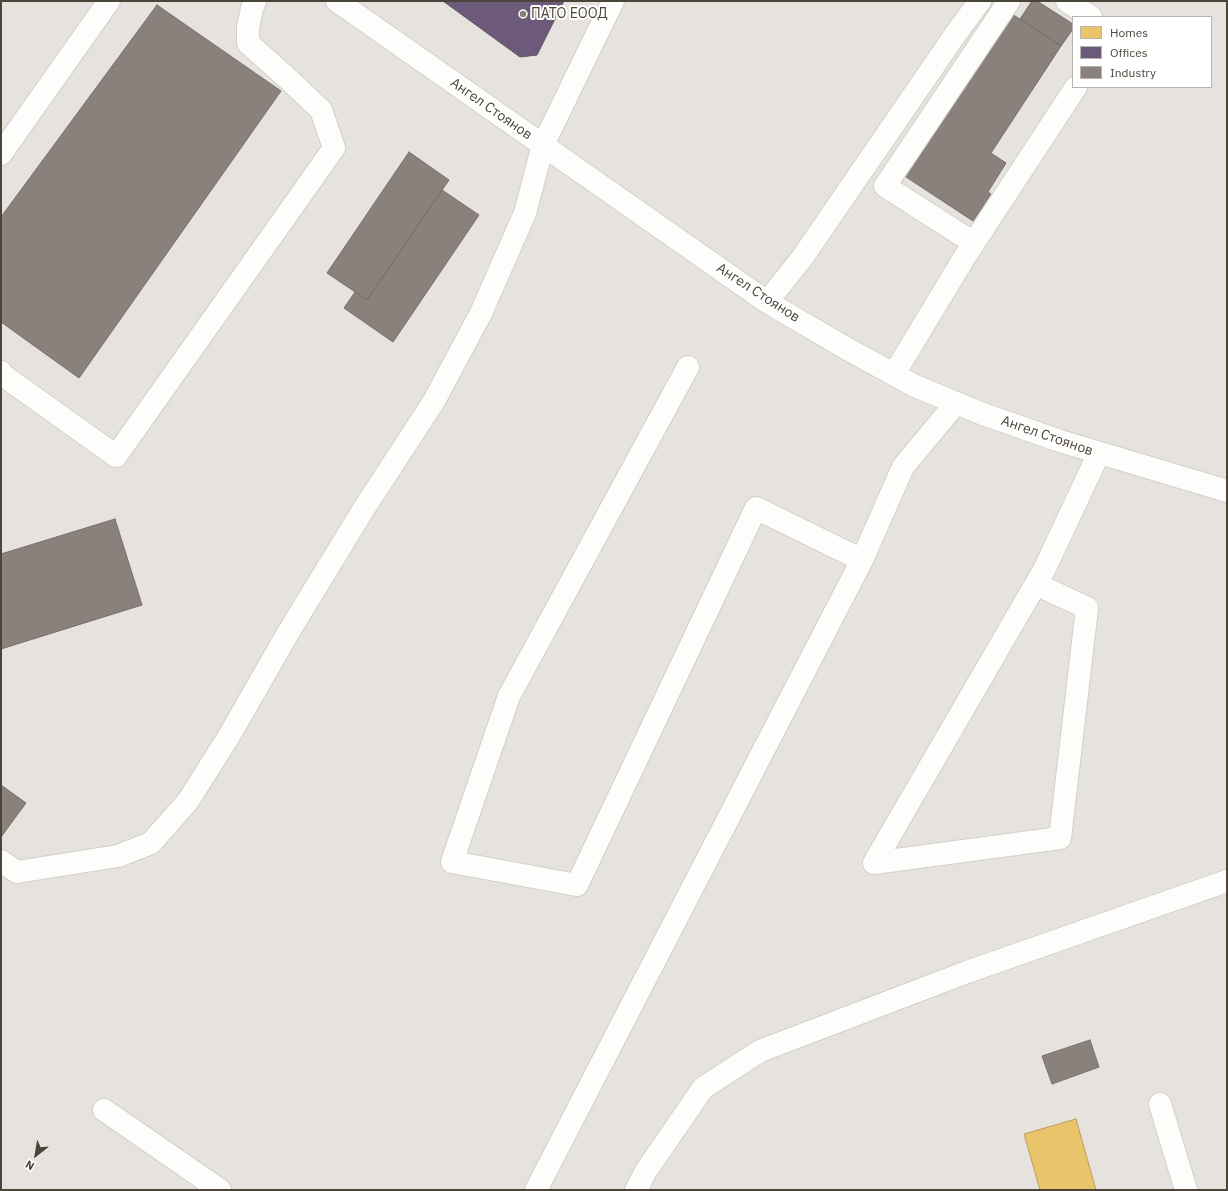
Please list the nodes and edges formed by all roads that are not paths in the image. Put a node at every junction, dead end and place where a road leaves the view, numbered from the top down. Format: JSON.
{"nodes":[{"id":1,"x":109,"y":1,"type":"edge"},
{"id":2,"x":255,"y":1,"type":"edge"},
{"id":3,"x":337,"y":1,"type":"edge"},
{"id":4,"x":613,"y":1,"type":"edge"},
{"id":5,"x":980,"y":1,"type":"edge"},
{"id":6,"x":1008,"y":1,"type":"edge"},
{"id":7,"x":1067,"y":1,"type":"edge"},
{"id":8,"x":1090,"y":16,"type":"edge"},
{"id":9,"x":1075,"y":88,"type":"edge"},
{"id":10,"x":543,"y":145,"type":"junction"},
{"id":11,"x":1,"y":154,"type":"edge"},
{"id":12,"x":974,"y":243,"type":"junction"},
{"id":13,"x":767,"y":302,"type":"junction"},
{"id":14,"x":688,"y":367,"type":"dead end"},
{"id":15,"x":1,"y":372,"type":"edge"},
{"id":16,"x":894,"y":374,"type":"junction"},
{"id":17,"x":956,"y":403,"type":"junction"},
{"id":18,"x":1099,"y":453,"type":"junction"},
{"id":19,"x":1227,"y":491,"type":"edge"},
{"id":20,"x":862,"y":560,"type":"junction"},
{"id":21,"x":1036,"y":584,"type":"junction"},
{"id":22,"x":1,"y":861,"type":"edge"},
{"id":23,"x":1227,"y":881,"type":"edge"},
{"id":24,"x":1160,"y":1104,"type":"dead end"},
{"id":25,"x":104,"y":1110,"type":"dead end"},
{"id":26,"x":220,"y":1190,"type":"edge"},
{"id":27,"x":536,"y":1190,"type":"edge"},
{"id":28,"x":636,"y":1190,"type":"edge"},
{"id":29,"x":1186,"y":1190,"type":"edge"}],
"edges":[{"from":1,"to":11,"type":"street"},
{"from":2,"to":15,"type":"street"},
{"from":3,"to":10,"type":"street","name":"Ангел Стоянов"},
{"from":4,"to":10,"type":"street"},
{"from":5,"to":13,"type":"street"},
{"from":6,"to":12,"type":"street"},
{"from":7,"to":8,"type":"street"},
{"from":9,"to":12,"type":"street"},
{"from":10,"to":13,"type":"street","name":"Ангел Стоянов"},
{"from":10,"to":22,"type":"street"},
{"from":12,"to":16,"type":"street"},
{"from":13,"to":16,"type":"street","name":"Ангел Стоянов"},
{"from":14,"to":20,"type":"street"},
{"from":16,"to":17,"type":"street","name":"Ангел Стоянов"},
{"from":17,"to":18,"type":"street","name":"Ангел Стоянов"},
{"from":17,"to":20,"type":"street"},
{"from":18,"to":19,"type":"street","name":"Ангел Стоянов"},
{"from":18,"to":21,"type":"street"},
{"from":20,"to":27,"type":"street"},
{"from":21,"to":21,"type":"street"},
{"from":23,"to":28,"type":"street"},
{"from":24,"to":29,"type":"street"},
{"from":25,"to":26,"type":"street"}]}
